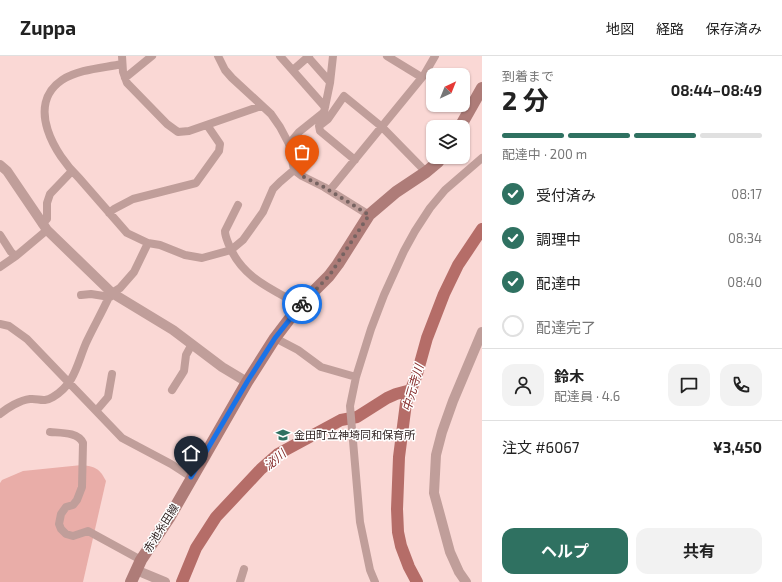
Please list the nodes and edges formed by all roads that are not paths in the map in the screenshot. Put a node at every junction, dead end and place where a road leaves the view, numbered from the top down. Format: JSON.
{"nodes":[{"id":1,"x":152,"y":56,"type":"edge"},
{"id":2,"x":218,"y":56,"type":"edge"},
{"id":3,"x":280,"y":56,"type":"edge"},
{"id":4,"x":308,"y":56,"type":"edge"},
{"id":5,"x":333,"y":56,"type":"edge"},
{"id":6,"x":387,"y":56,"type":"edge"},
{"id":7,"x":435,"y":56,"type":"edge"},
{"id":8,"x":122,"y":60,"type":"edge"},
{"id":9,"x":293,"y":70,"type":"junction"},
{"id":10,"x":125,"y":78,"type":"junction"},
{"id":11,"x":421,"y":78,"type":"junction"},
{"id":12,"x":330,"y":82,"type":"junction"},
{"id":13,"x":482,"y":88,"type":"edge"},
{"id":14,"x":261,"y":106,"type":"junction"},
{"id":15,"x":325,"y":107,"type":"junction"},
{"id":16,"x":464,"y":120,"type":"edge"},
{"id":17,"x":207,"y":125,"type":"junction"},
{"id":18,"x":382,"y":127,"type":"junction"},
{"id":19,"x":289,"y":144,"type":"junction"},
{"id":20,"x":482,"y":158,"type":"edge"},
{"id":21,"x":355,"y":160,"type":"junction"},
{"id":22,"x":0,"y":164,"type":"edge"},
{"id":23,"x":436,"y":164,"type":"edge"},
{"id":24,"x":294,"y":170,"type":"junction"},
{"id":25,"x":72,"y":171,"type":"junction"},
{"id":26,"x":426,"y":172,"type":"junction"},
{"id":27,"x":330,"y":190,"type":"junction"},
{"id":28,"x":238,"y":205,"type":"dead end"},
{"id":29,"x":109,"y":213,"type":"junction"},
{"id":30,"x":369,"y":215,"type":"junction"},
{"id":31,"x":44,"y":227,"type":"junction"},
{"id":32,"x":0,"y":235,"type":"edge"},
{"id":33,"x":148,"y":243,"type":"junction"},
{"id":34,"x":231,"y":250,"type":"junction"},
{"id":35,"x":16,"y":256,"type":"junction"},
{"id":36,"x":0,"y":267,"type":"edge"},
{"id":37,"x":81,"y":295,"type":"dead end"},
{"id":38,"x":111,"y":295,"type":"junction"},
{"id":39,"x":300,"y":305,"type":"junction"},
{"id":40,"x":0,"y":324,"type":"edge"},
{"id":41,"x":482,"y":332,"type":"edge"},
{"id":42,"x":275,"y":338,"type":"junction"},
{"id":43,"x":192,"y":344,"type":"junction"},
{"id":44,"x":112,"y":374,"type":"dead end"},
{"id":45,"x":356,"y":377,"type":"junction"},
{"id":46,"x":69,"y":382,"type":"junction"},
{"id":47,"x":247,"y":382,"type":"junction"},
{"id":48,"x":172,"y":390,"type":"dead end"},
{"id":49,"x":96,"y":411,"type":"junction"},
{"id":50,"x":0,"y":414,"type":"edge"},
{"id":51,"x":50,"y":432,"type":"dead end"},
{"id":52,"x":191,"y":477,"type":"junction"},
{"id":53,"x":139,"y":565,"type":"junction"},
{"id":54,"x":244,"y":569,"type":"dead end"},
{"id":55,"x":131,"y":582,"type":"edge"},
{"id":56,"x":164,"y":582,"type":"edge"},
{"id":57,"x":240,"y":582,"type":"edge"},
{"id":58,"x":376,"y":582,"type":"edge"},
{"id":59,"x":466,"y":582,"type":"edge"}],
"edges":[{"from":1,"to":10,"type":"street"},
{"from":2,"to":14,"type":"street"},
{"from":3,"to":9,"type":"street"},
{"from":4,"to":9,"type":"street"},
{"from":4,"to":12,"type":"street"},
{"from":5,"to":12,"type":"street"},
{"from":6,"to":11,"type":"street"},
{"from":7,"to":11,"type":"street"},
{"from":8,"to":10,"type":"street"},
{"from":8,"to":25,"type":"street"},
{"from":9,"to":15,"type":"street"},
{"from":10,"to":17,"type":"street"},
{"from":11,"to":18,"type":"street"},
{"from":12,"to":15,"type":"street"},
{"from":13,"to":16,"type":"main road"},
{"from":14,"to":17,"type":"street"},
{"from":14,"to":19,"type":"street"},
{"from":15,"to":19,"type":"street"},
{"from":17,"to":29,"type":"street"},
{"from":18,"to":21,"type":"street"},
{"from":18,"to":21,"type":"street"},
{"from":18,"to":26,"type":"street"},
{"from":19,"to":24,"type":"street"},
{"from":20,"to":45,"type":"street"},
{"from":21,"to":27,"type":"street"},
{"from":22,"to":31,"type":"street"},
{"from":23,"to":26,"type":"main road","name":"赤池糸田線"},
{"from":24,"to":27,"type":"street"},
{"from":24,"to":34,"type":"street"},
{"from":25,"to":29,"type":"street"},
{"from":25,"to":31,"type":"street"},
{"from":26,"to":30,"type":"main road","name":"赤池糸田線"},
{"from":27,"to":30,"type":"street"},
{"from":28,"to":34,"type":"street"},
{"from":29,"to":33,"type":"street"},
{"from":30,"to":39,"type":"main road","name":"赤池糸田線"},
{"from":31,"to":35,"type":"street"},
{"from":31,"to":38,"type":"street"},
{"from":32,"to":35,"type":"street"},
{"from":33,"to":34,"type":"street"},
{"from":33,"to":38,"type":"street"},
{"from":34,"to":39,"type":"street"},
{"from":35,"to":36,"type":"street"},
{"from":37,"to":38,"type":"street"},
{"from":38,"to":43,"type":"street"},
{"from":38,"to":46,"type":"street"},
{"from":39,"to":42,"type":"main road","name":"赤池糸田線"},
{"from":40,"to":46,"type":"street"},
{"from":41,"to":59,"type":"street"},
{"from":42,"to":45,"type":"street"},
{"from":42,"to":47,"type":"main road","name":"赤池糸田線"},
{"from":43,"to":47,"type":"street"},
{"from":43,"to":48,"type":"street"},
{"from":44,"to":49,"type":"street"},
{"from":45,"to":58,"type":"street"},
{"from":46,"to":49,"type":"street"},
{"from":46,"to":50,"type":"street"},
{"from":47,"to":52,"type":"main road","name":"赤池糸田線"},
{"from":49,"to":52,"type":"street"},
{"from":51,"to":53,"type":"street"},
{"from":52,"to":53,"type":"main road","name":"赤池糸田線"},
{"from":53,"to":55,"type":"main road","name":"赤池糸田線"},
{"from":53,"to":56,"type":"street"},
{"from":54,"to":57,"type":"street"}]}
